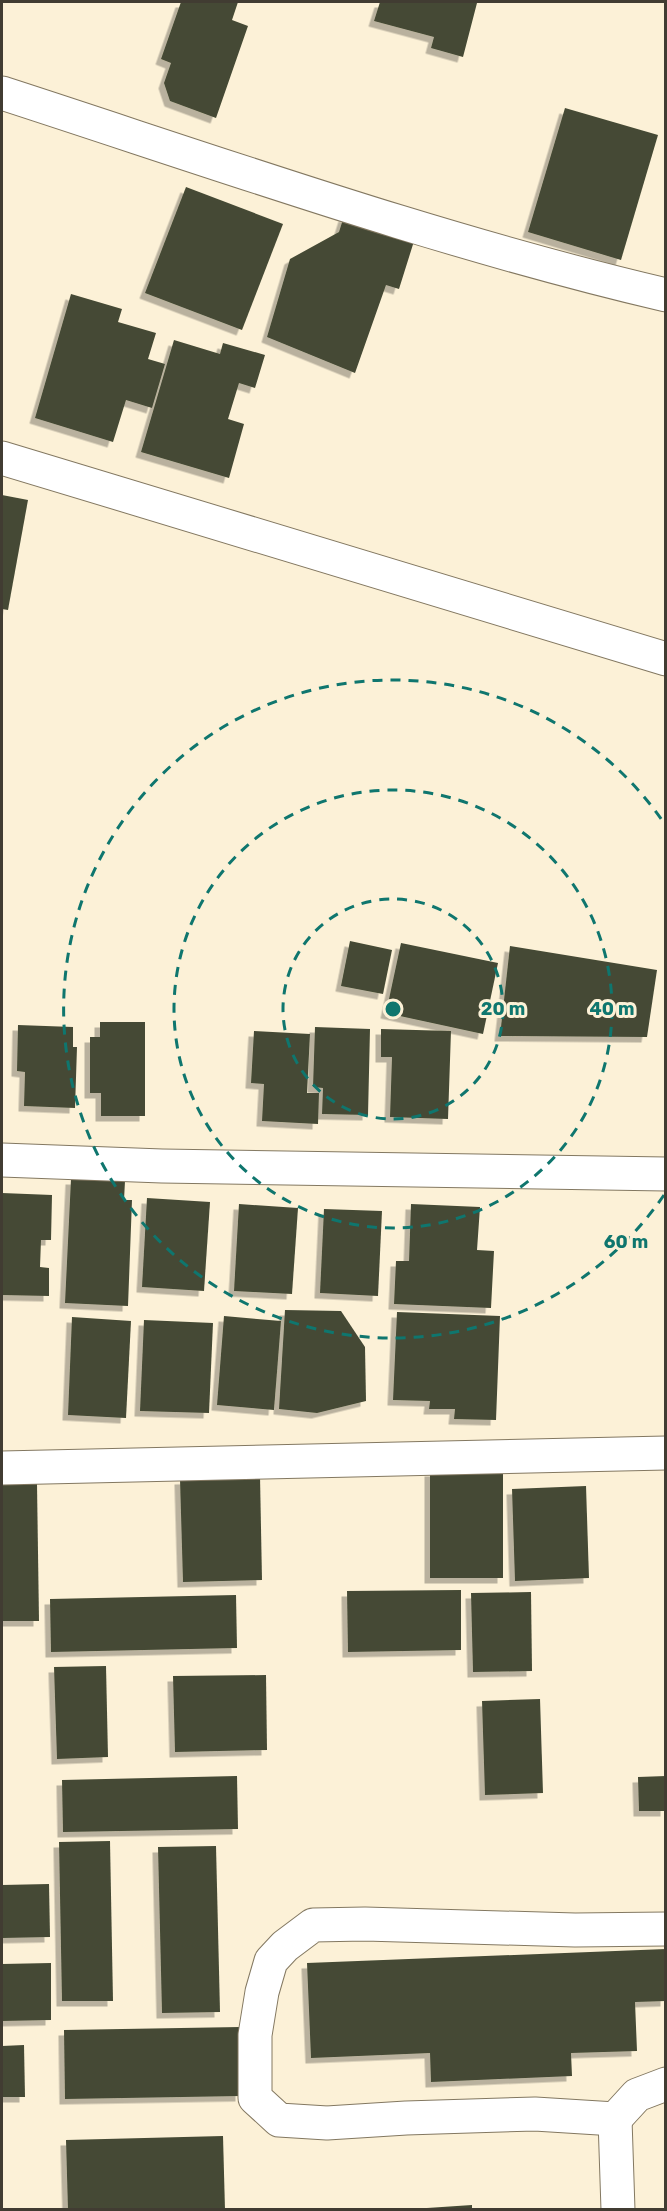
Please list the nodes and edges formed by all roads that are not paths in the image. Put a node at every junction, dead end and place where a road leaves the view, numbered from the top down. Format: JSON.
{"nodes":[{"id":1,"x":2,"y":93,"type":"edge"},
{"id":2,"x":666,"y":294,"type":"edge"},
{"id":3,"x":2,"y":458,"type":"edge"},
{"id":4,"x":666,"y":659,"type":"edge"},
{"id":5,"x":2,"y":1160,"type":"edge"},
{"id":6,"x":666,"y":1174,"type":"edge"},
{"id":7,"x":666,"y":1453,"type":"edge"},
{"id":8,"x":2,"y":1468,"type":"edge"},
{"id":9,"x":666,"y":1929,"type":"edge"},
{"id":10,"x":666,"y":2084,"type":"edge"},
{"id":11,"x":615,"y":2119,"type":"junction"},
{"id":12,"x":618,"y":2210,"type":"edge"}],
"edges":[{"from":1,"to":2,"type":"street"},
{"from":3,"to":4,"type":"street"},
{"from":5,"to":6,"type":"street"},
{"from":7,"to":8,"type":"street"},
{"from":9,"to":11,"type":"street"},
{"from":10,"to":11,"type":"street"},
{"from":11,"to":12,"type":"street"}]}
